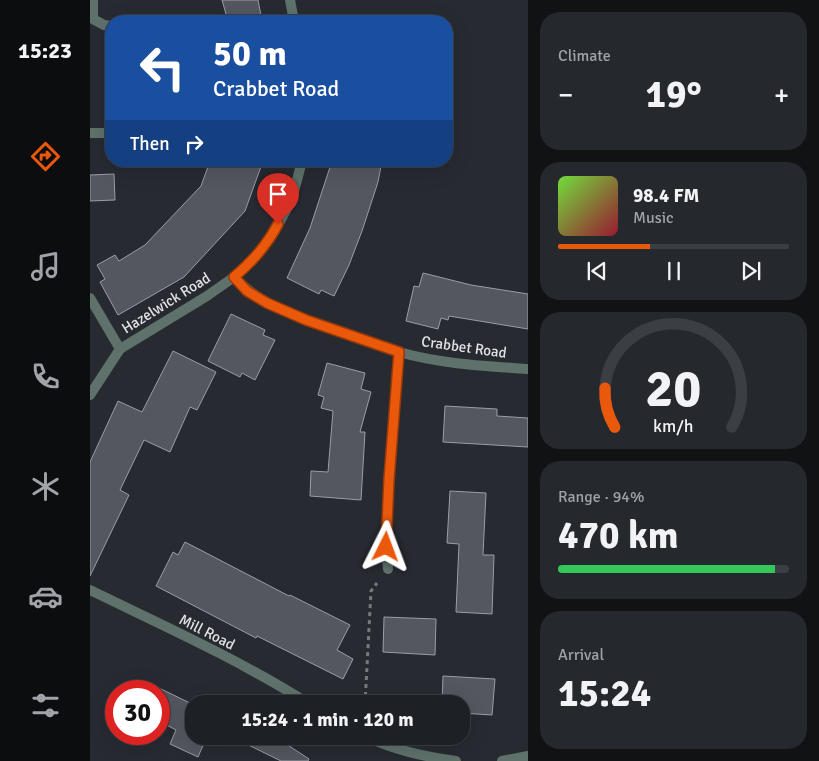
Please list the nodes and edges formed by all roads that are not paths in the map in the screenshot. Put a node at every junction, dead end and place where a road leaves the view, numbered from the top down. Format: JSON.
{"nodes":[{"id":1,"x":92,"y":0,"type":"edge"},
{"id":2,"x":290,"y":0,"type":"edge"},
{"id":3,"x":293,"y":15,"type":"edge"},
{"id":4,"x":105,"y":25,"type":"edge"},
{"id":5,"x":90,"y":133,"type":"edge"},
{"id":6,"x":105,"y":133,"type":"dead end"},
{"id":7,"x":300,"y":167,"type":"edge"},
{"id":8,"x":234,"y":277,"type":"junction"},
{"id":9,"x":90,"y":298,"type":"edge"},
{"id":10,"x":120,"y":349,"type":"junction"},
{"id":11,"x":399,"y":352,"type":"junction"},
{"id":12,"x":528,"y":370,"type":"edge"},
{"id":13,"x":90,"y":395,"type":"edge"},
{"id":14,"x":388,"y":569,"type":"road end"},
{"id":15,"x":90,"y":590,"type":"edge"},
{"id":16,"x":295,"y":695,"type":"edge"},
{"id":17,"x":384,"y":745,"type":"edge"},
{"id":18,"x":528,"y":756,"type":"edge"},
{"id":19,"x":456,"y":761,"type":"edge"},
{"id":20,"x":502,"y":761,"type":"edge"}],
"edges":[{"from":1,"to":4,"type":"street"},
{"from":2,"to":3,"type":"street"},
{"from":5,"to":6,"type":"street"},
{"from":7,"to":8,"type":"street","name":"Hazelwick Road"},
{"from":8,"to":10,"type":"street","name":"Hazelwick Road"},
{"from":8,"to":11,"type":"street","name":"Crabbet Road"},
{"from":9,"to":10,"type":"street"},
{"from":10,"to":13,"type":"street","name":"Hazelwick Road"},
{"from":11,"to":12,"type":"street","name":"Crabbet Road"},
{"from":11,"to":14,"type":"street"},
{"from":15,"to":16,"type":"street","name":"Mill Road"},
{"from":17,"to":19,"type":"street"},
{"from":18,"to":20,"type":"street"}]}
